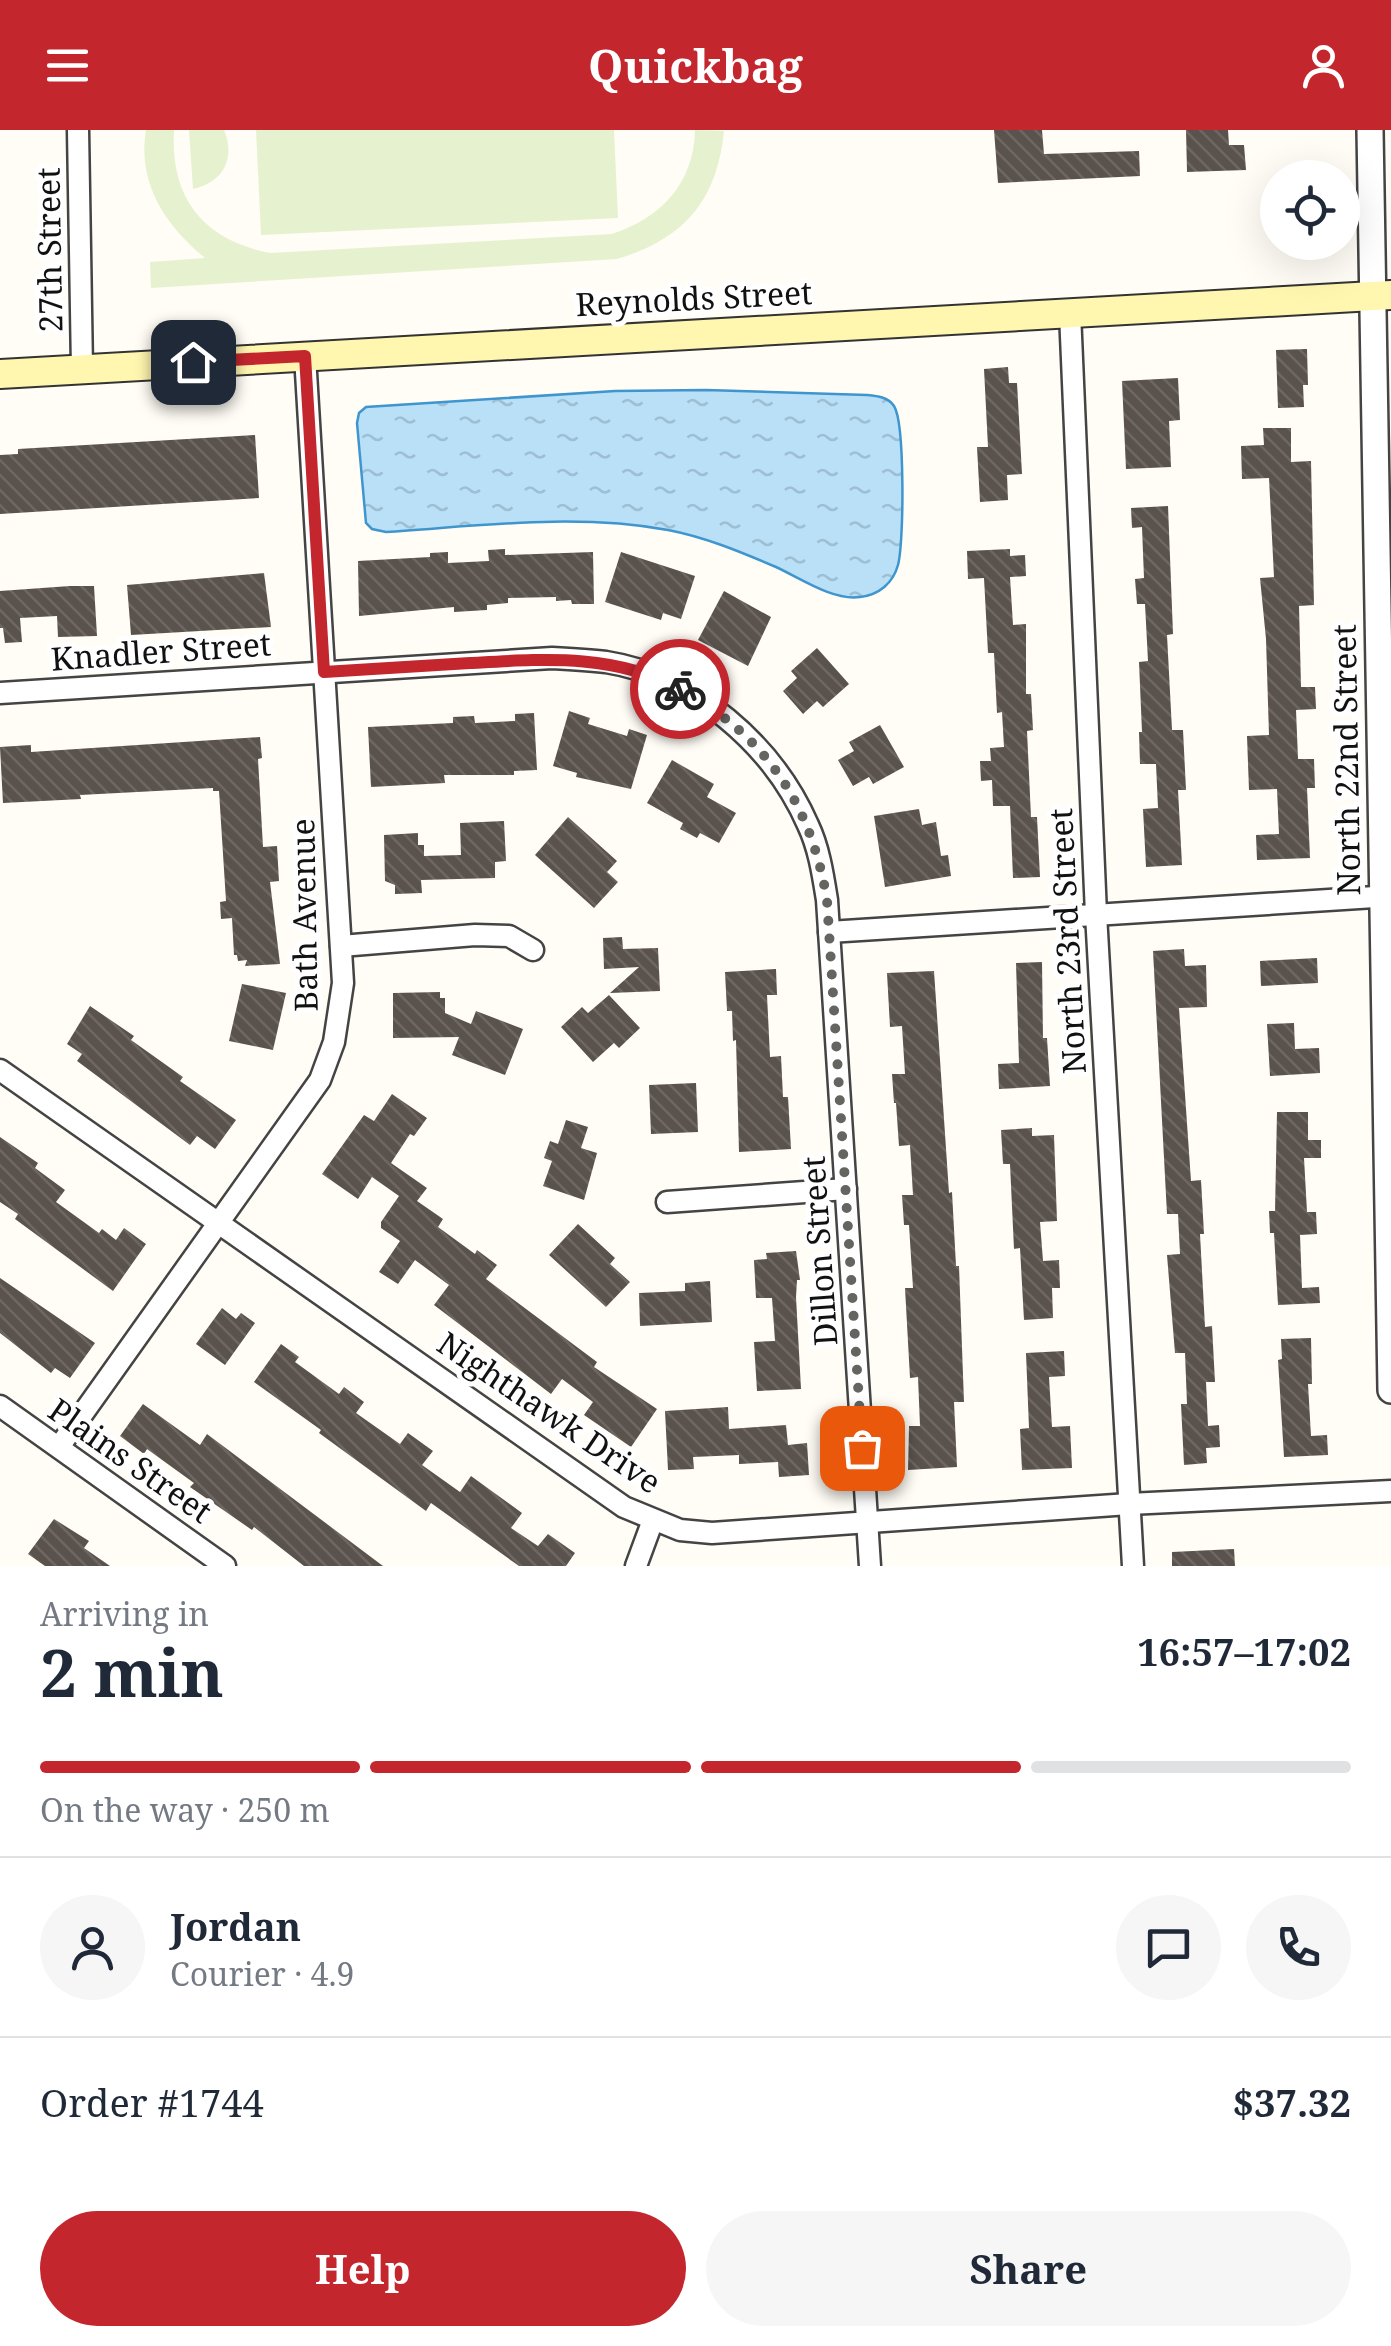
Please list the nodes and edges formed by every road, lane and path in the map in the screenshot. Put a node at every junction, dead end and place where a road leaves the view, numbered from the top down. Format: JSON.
{"nodes":[{"id":1,"x":78,"y":130,"type":"edge"},
{"id":2,"x":1370,"y":130,"type":"edge"},
{"id":3,"x":1382,"y":296,"type":"edge"},
{"id":4,"x":1070,"y":313,"type":"junction"},
{"id":5,"x":305,"y":356,"type":"junction"},
{"id":6,"x":82,"y":369,"type":"junction"},
{"id":7,"x":0,"y":374,"type":"edge"},
{"id":8,"x":1384,"y":625,"type":"edge"},
{"id":9,"x":324,"y":672,"type":"junction"},
{"id":10,"x":0,"y":693,"type":"edge"},
{"id":11,"x":1386,"y":896,"type":"edge"},
{"id":12,"x":1096,"y":914,"type":"junction"},
{"id":13,"x":829,"y":932,"type":"junction"},
{"id":14,"x":341,"y":946,"type":"junction"},
{"id":15,"x":533,"y":950,"type":"dead end"},
{"id":16,"x":0,"y":1070,"type":"edge"},
{"id":17,"x":846,"y":1189,"type":"junction"},
{"id":18,"x":668,"y":1202,"type":"dead end"},
{"id":19,"x":1388,"y":1204,"type":"edge"},
{"id":20,"x":220,"y":1223,"type":"junction"},
{"id":21,"x":1391,"y":1390,"type":"edge"},
{"id":22,"x":0,"y":1406,"type":"edge"},
{"id":23,"x":58,"y":1448,"type":"junction"},
{"id":24,"x":1391,"y":1491,"type":"edge"},
{"id":25,"x":1129,"y":1504,"type":"junction"},
{"id":26,"x":653,"y":1520,"type":"junction"},
{"id":27,"x":867,"y":1522,"type":"junction"},
{"id":28,"x":225,"y":1566,"type":"edge"},
{"id":29,"x":636,"y":1566,"type":"edge"},
{"id":30,"x":870,"y":1566,"type":"edge"},
{"id":31,"x":1133,"y":1566,"type":"edge"}],
"edges":[{"from":1,"to":6,"type":"street","name":"27th Street"},
{"from":2,"to":3,"type":"street","name":"North 22nd Street"},
{"from":3,"to":4,"type":"main road","name":"Reynolds Street"},
{"from":3,"to":8,"type":"street","name":"North 22nd Street"},
{"from":4,"to":5,"type":"main road","name":"Reynolds Street"},
{"from":4,"to":12,"type":"street","name":"North 23rd Street"},
{"from":5,"to":6,"type":"main road","name":"Reynolds Street"},
{"from":5,"to":9,"type":"street","name":"Bath Avenue"},
{"from":6,"to":7,"type":"main road","name":"Reynolds Street"},
{"from":8,"to":11,"type":"street","name":"North 22nd Street"},
{"from":9,"to":10,"type":"street","name":"Knadler Street"},
{"from":9,"to":13,"type":"street","name":"Knadler Street"},
{"from":9,"to":14,"type":"street","name":"Bath Avenue"},
{"from":11,"to":12,"type":"street"},
{"from":11,"to":19,"type":"street","name":"North 22nd Street"},
{"from":12,"to":13,"type":"street"},
{"from":12,"to":25,"type":"street","name":"North 23rd Street"},
{"from":13,"to":17,"type":"street","name":"Dillon Street"},
{"from":14,"to":15,"type":"street"},
{"from":14,"to":20,"type":"street","name":"Bath Avenue"},
{"from":16,"to":20,"type":"street","name":"Nighthawk Drive"},
{"from":17,"to":18,"type":"street"},
{"from":17,"to":27,"type":"street","name":"Dillon Street"},
{"from":19,"to":21,"type":"street","name":"North 22nd Street"},
{"from":20,"to":23,"type":"street","name":"Bath Avenue"},
{"from":20,"to":26,"type":"street","name":"Nighthawk Drive"},
{"from":22,"to":23,"type":"street","name":"Plains Street"},
{"from":23,"to":28,"type":"street","name":"Plains Street"},
{"from":24,"to":25,"type":"street","name":"Nighthawk Drive"},
{"from":25,"to":27,"type":"street","name":"Nighthawk Drive"},
{"from":25,"to":31,"type":"street","name":"North 23rd Street"},
{"from":26,"to":27,"type":"street","name":"Nighthawk Drive"},
{"from":26,"to":29,"type":"street"},
{"from":27,"to":30,"type":"street","name":"Dillon Street"}]}
